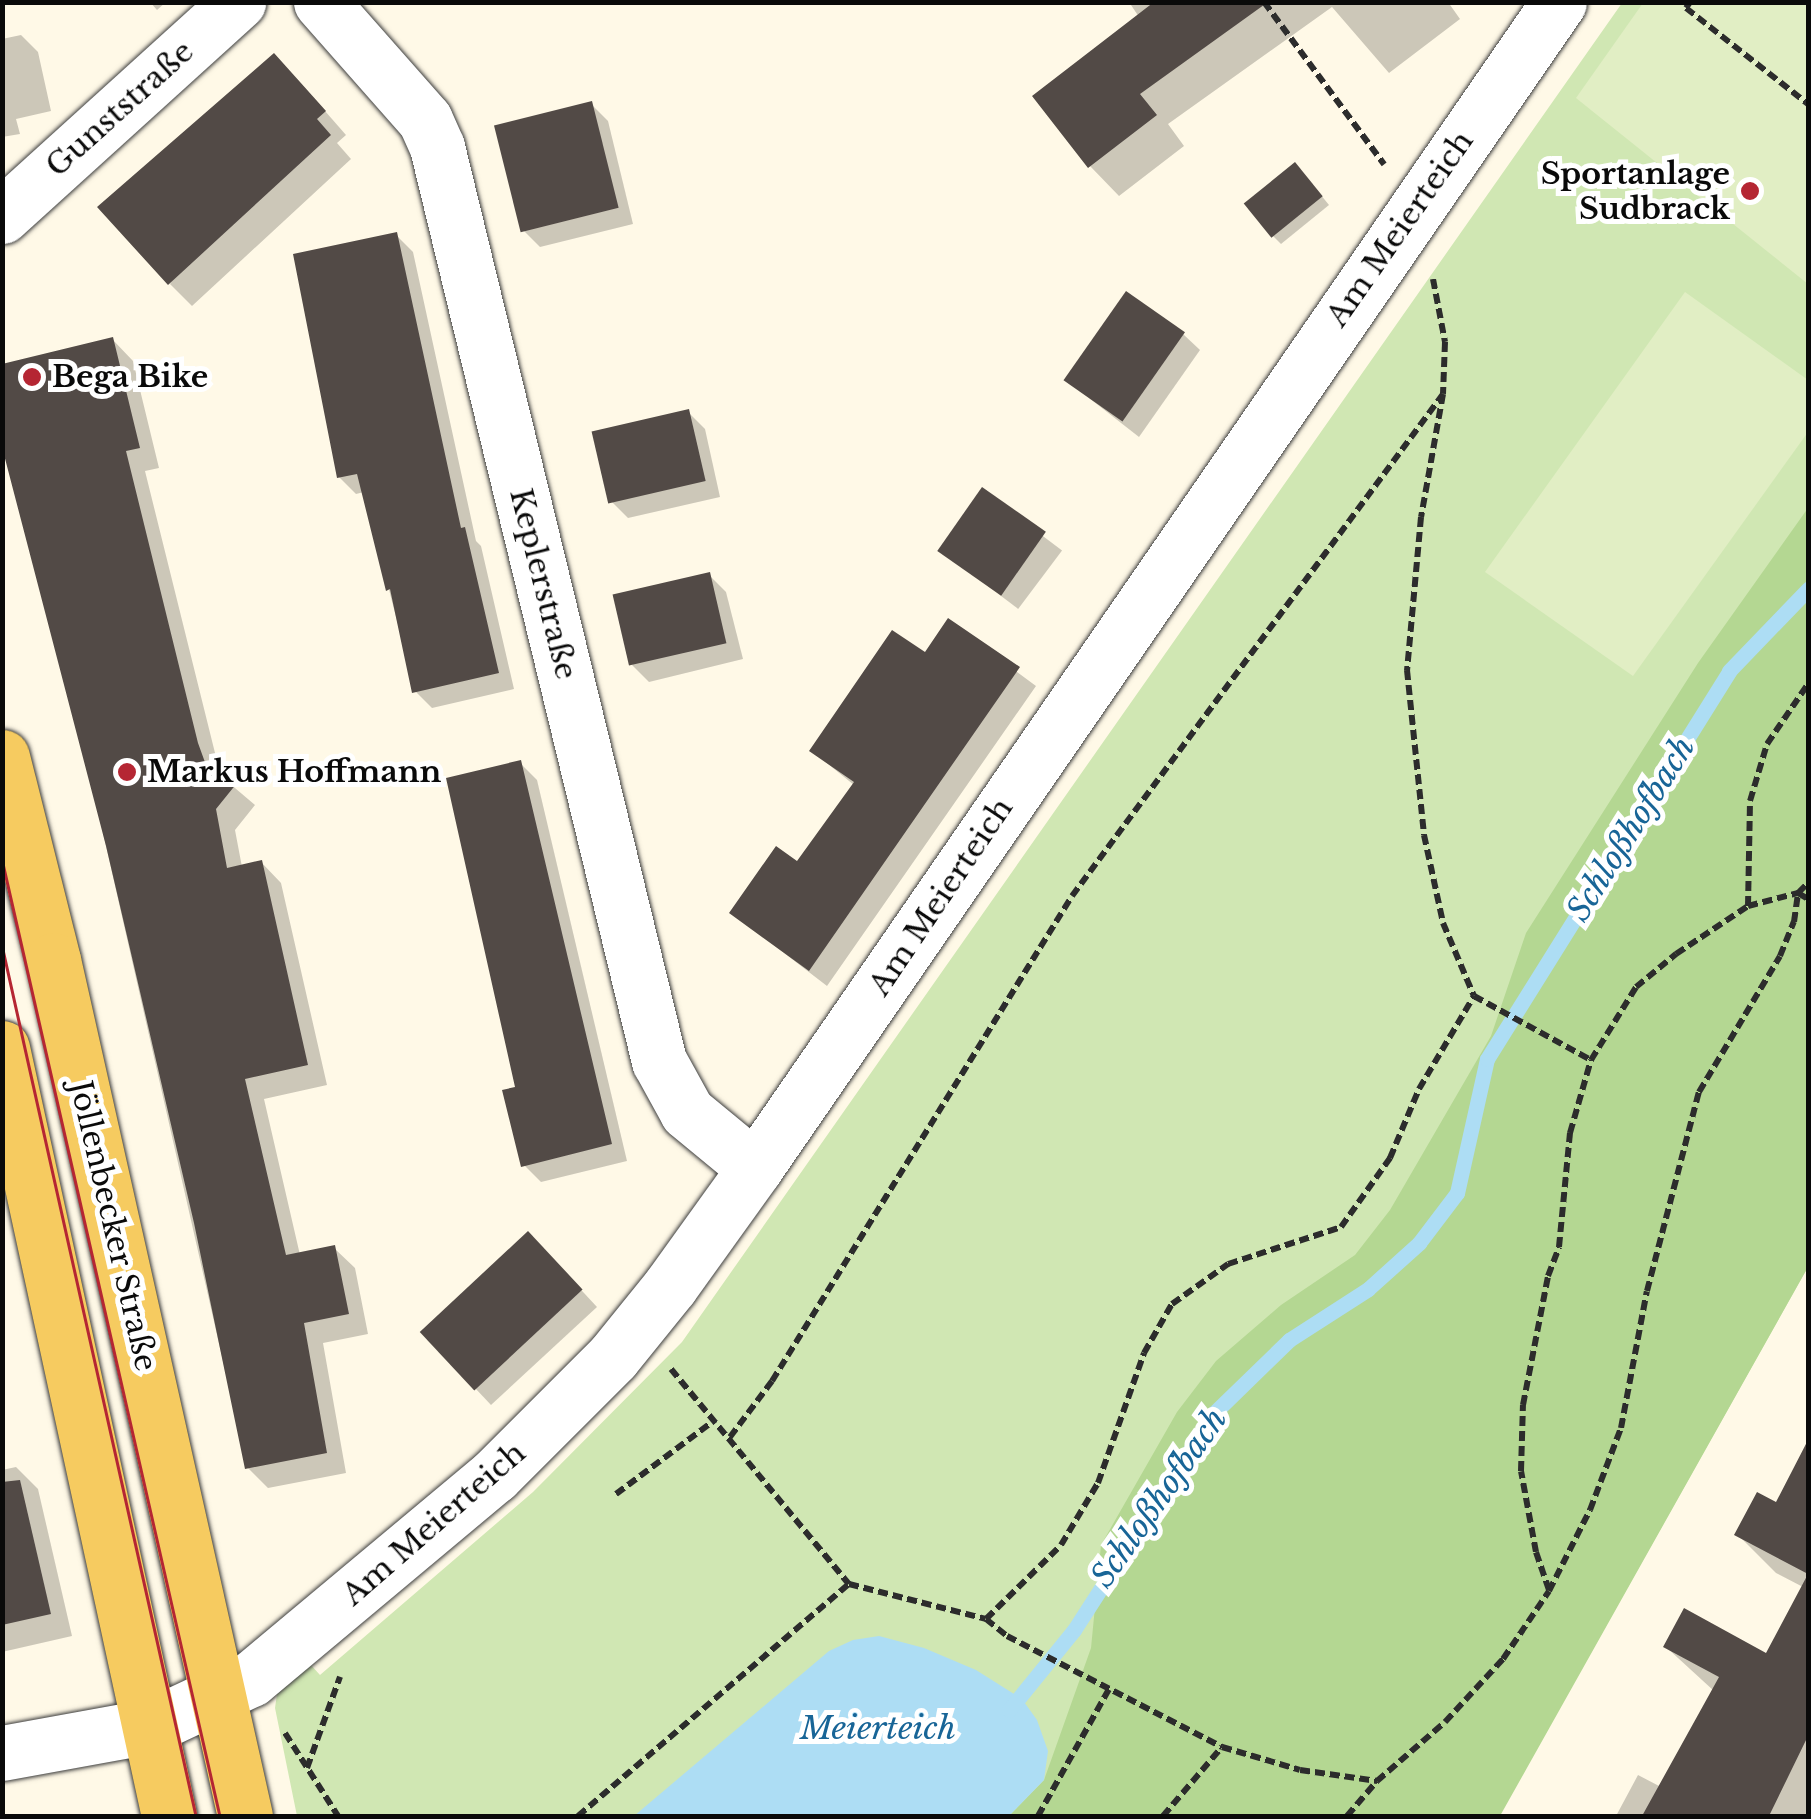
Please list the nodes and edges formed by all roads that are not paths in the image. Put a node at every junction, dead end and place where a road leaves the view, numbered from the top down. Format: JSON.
{"nodes":[{"id":1,"x":238,"y":2,"type":"edge"},
{"id":2,"x":321,"y":2,"type":"edge"},
{"id":3,"x":1558,"y":2,"type":"edge"},
{"id":4,"x":2,"y":216,"type":"edge"},
{"id":5,"x":2,"y":757,"type":"edge"},
{"id":6,"x":2,"y":1048,"type":"edge"},
{"id":7,"x":755,"y":1168,"type":"junction"},
{"id":8,"x":234,"y":1688,"type":"junction"},
{"id":9,"x":151,"y":1726,"type":"junction"},
{"id":10,"x":2,"y":1753,"type":"edge"},
{"id":11,"x":169,"y":1816,"type":"edge"},
{"id":12,"x":245,"y":1816,"type":"edge"}],
"edges":[{"from":1,"to":4,"type":"street","name":"Gunststraße"},
{"from":2,"to":7,"type":"street","name":"Keplerstraße"},
{"from":3,"to":7,"type":"street","name":"Am Meierteich"},
{"from":5,"to":8,"type":"main road","name":"Jöllenbecker Straße"},
{"from":6,"to":9,"type":"main road"},
{"from":7,"to":8,"type":"street","name":"Am Meierteich"},
{"from":8,"to":9,"type":"street"},
{"from":8,"to":12,"type":"main road","name":"Jöllenbecker Straße"},
{"from":9,"to":10,"type":"street"},
{"from":9,"to":11,"type":"main road"}]}
